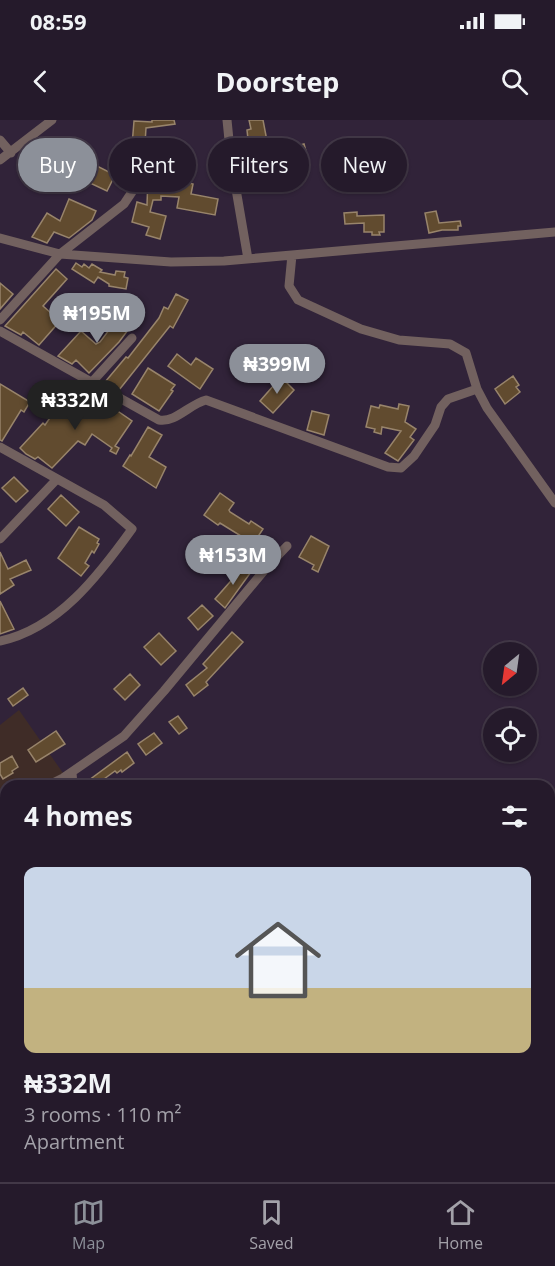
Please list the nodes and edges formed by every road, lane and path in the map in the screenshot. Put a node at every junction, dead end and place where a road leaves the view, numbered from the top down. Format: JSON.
{"nodes":[{"id":1,"x":51,"y":120,"type":"edge"},
{"id":2,"x":227,"y":120,"type":"edge"},
{"id":3,"x":0,"y":140,"type":"edge"},
{"id":4,"x":11,"y":153,"type":"junction"},
{"id":5,"x":0,"y":160,"type":"edge"},
{"id":6,"x":130,"y":192,"type":"edge"},
{"id":7,"x":555,"y":232,"type":"edge"},
{"id":8,"x":0,"y":238,"type":"edge"},
{"id":9,"x":60,"y":254,"type":"junction"},
{"id":10,"x":292,"y":255,"type":"junction"},
{"id":11,"x":248,"y":259,"type":"junction"},
{"id":12,"x":0,"y":320,"type":"edge"},
{"id":13,"x":0,"y":331,"type":"edge"},
{"id":14,"x":132,"y":338,"type":"dead end"},
{"id":15,"x":92,"y":382,"type":"junction"},
{"id":16,"x":477,"y":389,"type":"junction"},
{"id":17,"x":0,"y":447,"type":"edge"},
{"id":18,"x":57,"y":478,"type":"junction"},
{"id":19,"x":555,"y":503,"type":"edge"},
{"id":20,"x":0,"y":539,"type":"edge"},
{"id":21,"x":287,"y":546,"type":"dead end"},
{"id":22,"x":0,"y":641,"type":"edge"},
{"id":23,"x":72,"y":772,"type":"junction"},
{"id":24,"x":58,"y":780,"type":"edge"},
{"id":25,"x":73,"y":780,"type":"edge"}],
"edges":[{"from":1,"to":4,"type":"street"},
{"from":2,"to":11,"type":"street"},
{"from":3,"to":4,"type":"street"},
{"from":4,"to":5,"type":"street"},
{"from":6,"to":9,"type":"street"},
{"from":7,"to":10,"type":"street"},
{"from":8,"to":9,"type":"street"},
{"from":9,"to":11,"type":"street"},
{"from":9,"to":12,"type":"street"},
{"from":10,"to":11,"type":"street"},
{"from":10,"to":16,"type":"street"},
{"from":13,"to":15,"type":"street"},
{"from":14,"to":15,"type":"street"},
{"from":15,"to":16,"type":"street"},
{"from":16,"to":19,"type":"street"},
{"from":17,"to":18,"type":"street"},
{"from":18,"to":20,"type":"street"},
{"from":18,"to":22,"type":"street"},
{"from":21,"to":23,"type":"street"},
{"from":23,"to":24,"type":"street"},
{"from":23,"to":25,"type":"street"}]}
